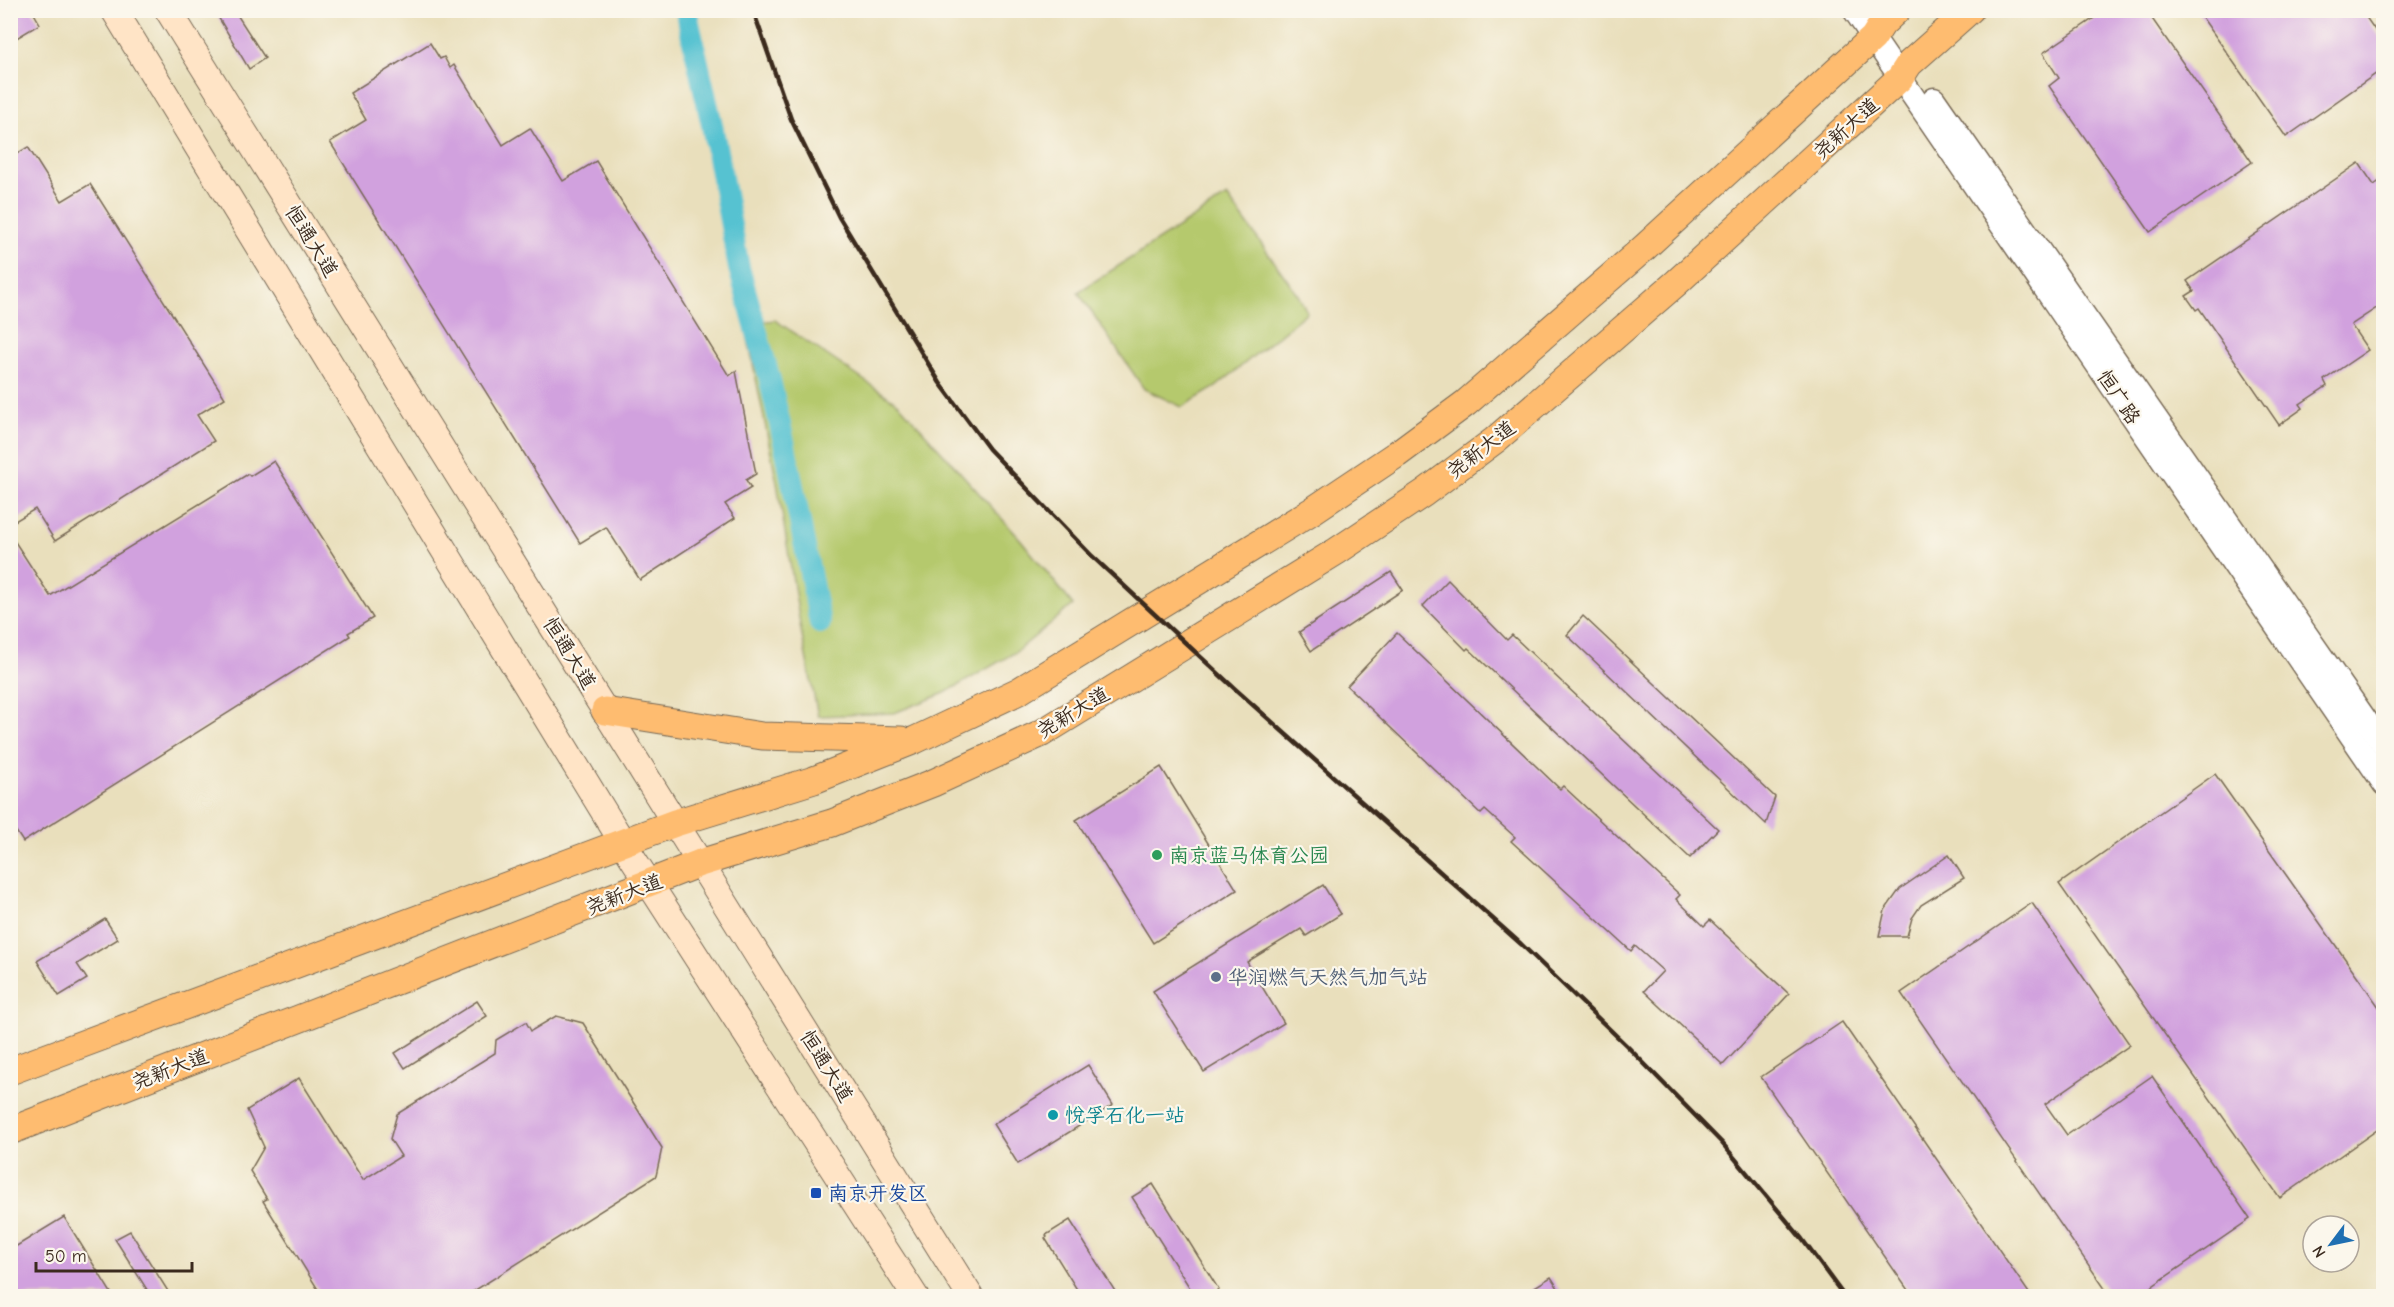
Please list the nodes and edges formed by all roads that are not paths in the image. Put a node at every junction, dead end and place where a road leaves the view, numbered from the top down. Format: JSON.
{"nodes":[{"id":1,"x":114,"y":10,"type":"edge"},
{"id":2,"x":168,"y":10,"type":"edge"},
{"id":3,"x":1854,"y":10,"type":"edge"},
{"id":4,"x":1970,"y":10,"type":"edge"},
{"id":5,"x":1881,"y":21,"type":"edge"},
{"id":6,"x":1905,"y":71,"type":"junction"},
{"id":7,"x":605,"y":711,"type":"junction"},
{"id":8,"x":915,"y":740,"type":"junction"},
{"id":9,"x":2384,"y":746,"type":"edge"},
{"id":10,"x":2384,"y":784,"type":"edge"},
{"id":11,"x":675,"y":823,"type":"junction"},
{"id":12,"x":624,"y":843,"type":"junction"},
{"id":13,"x":700,"y":863,"type":"junction"},
{"id":14,"x":650,"y":884,"type":"junction"},
{"id":15,"x":10,"y":1071,"type":"edge"},
{"id":16,"x":10,"y":1131,"type":"edge"},
{"id":17,"x":915,"y":1296,"type":"edge"},
{"id":18,"x":970,"y":1296,"type":"edge"}],
"edges":[{"from":1,"to":12,"type":"main road"},
{"from":2,"to":7,"type":"main road","name":"恒通大道"},
{"from":3,"to":5,"type":"street","name":"恒广路"},
{"from":4,"to":6,"type":"main road","name":"尧新大道"},
{"from":5,"to":6,"type":"street","name":"恒广路"},
{"from":5,"to":8,"type":"main road"},
{"from":6,"to":9,"type":"street","name":"恒广路"},
{"from":6,"to":10,"type":"street","name":"恒广路"},
{"from":6,"to":13,"type":"main road","name":"尧新大道"},
{"from":7,"to":8,"type":"main road"},
{"from":7,"to":11,"type":"main road","name":"恒通大道"},
{"from":8,"to":11,"type":"main road"},
{"from":11,"to":12,"type":"main road"},
{"from":11,"to":13,"type":"main road","name":"恒通大道"},
{"from":12,"to":14,"type":"main road"},
{"from":12,"to":15,"type":"main road"},
{"from":13,"to":14,"type":"main road","name":"尧新大道"},
{"from":13,"to":18,"type":"main road","name":"恒通大道"},
{"from":14,"to":16,"type":"main road","name":"尧新大道"},
{"from":14,"to":17,"type":"main road"}]}
